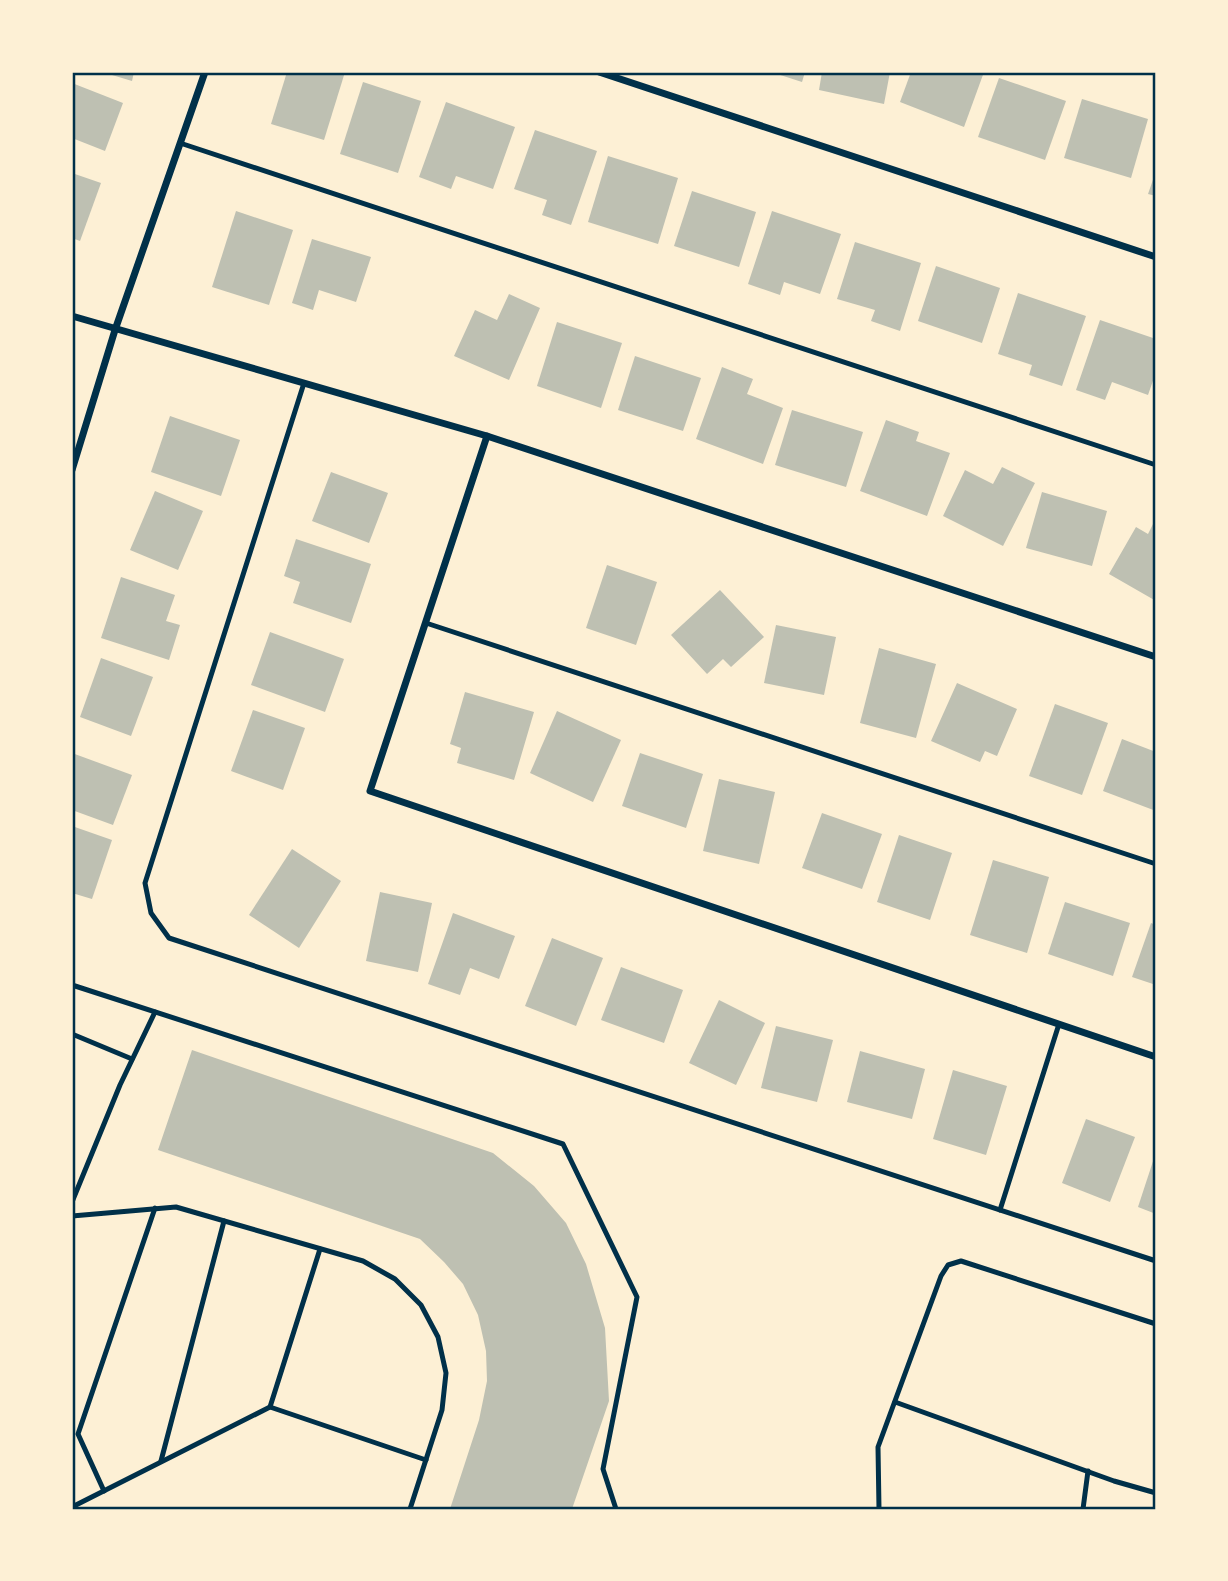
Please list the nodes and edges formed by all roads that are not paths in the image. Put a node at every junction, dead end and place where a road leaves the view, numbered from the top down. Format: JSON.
{"nodes":[{"id":1,"x":205,"y":72,"type":"edge"},
{"id":2,"x":599,"y":72,"type":"edge"},
{"id":3,"x":180,"y":143,"type":"junction"},
{"id":4,"x":1156,"y":257,"type":"edge"},
{"id":5,"x":72,"y":316,"type":"edge"},
{"id":6,"x":115,"y":330,"type":"junction"},
{"id":7,"x":304,"y":383,"type":"junction"},
{"id":8,"x":487,"y":436,"type":"junction"},
{"id":9,"x":1156,"y":465,"type":"edge"},
{"id":10,"x":72,"y":470,"type":"edge"},
{"id":11,"x":426,"y":623,"type":"junction"},
{"id":12,"x":1156,"y":657,"type":"edge"},
{"id":13,"x":1156,"y":864,"type":"edge"},
{"id":14,"x":72,"y":985,"type":"edge"},
{"id":15,"x":155,"y":1012,"type":"junction"},
{"id":16,"x":1059,"y":1024,"type":"junction"},
{"id":17,"x":72,"y":1034,"type":"edge"},
{"id":18,"x":1156,"y":1057,"type":"edge"},
{"id":19,"x":132,"y":1059,"type":"junction"},
{"id":20,"x":72,"y":1202,"type":"edge"},
{"id":21,"x":155,"y":1208,"type":"junction"},
{"id":22,"x":1000,"y":1210,"type":"junction"},
{"id":23,"x":72,"y":1216,"type":"edge"},
{"id":24,"x":225,"y":1221,"type":"junction"},
{"id":25,"x":320,"y":1249,"type":"junction"},
{"id":26,"x":1156,"y":1261,"type":"edge"},
{"id":27,"x":1156,"y":1324,"type":"edge"},
{"id":28,"x":895,"y":1402,"type":"junction"},
{"id":29,"x":270,"y":1407,"type":"junction"},
{"id":30,"x":426,"y":1460,"type":"junction"},
{"id":31,"x":161,"y":1462,"type":"junction"},
{"id":32,"x":1088,"y":1471,"type":"junction"},
{"id":33,"x":104,"y":1491,"type":"junction"},
{"id":34,"x":1156,"y":1493,"type":"edge"},
{"id":35,"x":72,"y":1507,"type":"edge"},
{"id":36,"x":410,"y":1509,"type":"edge"},
{"id":37,"x":616,"y":1509,"type":"edge"},
{"id":38,"x":880,"y":1509,"type":"edge"},
{"id":39,"x":1083,"y":1509,"type":"edge"}],
"edges":[{"from":1,"to":3,"type":"street"},
{"from":2,"to":4,"type":"street"},
{"from":3,"to":6,"type":"street"},
{"from":3,"to":9,"type":"lane"},
{"from":5,"to":6,"type":"street"},
{"from":6,"to":7,"type":"street"},
{"from":6,"to":10,"type":"street"},
{"from":7,"to":8,"type":"street"},
{"from":7,"to":22,"type":"lane"},
{"from":8,"to":11,"type":"street"},
{"from":8,"to":12,"type":"street"},
{"from":11,"to":13,"type":"lane"},
{"from":11,"to":16,"type":"street"},
{"from":14,"to":15,"type":"lane"},
{"from":15,"to":19,"type":"lane"},
{"from":15,"to":37,"type":"lane"},
{"from":16,"to":18,"type":"street"},
{"from":16,"to":22,"type":"lane"},
{"from":17,"to":19,"type":"lane"},
{"from":19,"to":20,"type":"lane"},
{"from":21,"to":23,"type":"lane"},
{"from":21,"to":24,"type":"lane"},
{"from":21,"to":33,"type":"lane"},
{"from":22,"to":26,"type":"lane"},
{"from":24,"to":25,"type":"lane"},
{"from":24,"to":31,"type":"lane"},
{"from":25,"to":29,"type":"lane"},
{"from":25,"to":30,"type":"lane"},
{"from":27,"to":28,"type":"lane"},
{"from":28,"to":32,"type":"lane"},
{"from":28,"to":38,"type":"lane"},
{"from":29,"to":30,"type":"lane"},
{"from":29,"to":31,"type":"lane"},
{"from":30,"to":36,"type":"lane"},
{"from":31,"to":33,"type":"lane"},
{"from":32,"to":34,"type":"lane"},
{"from":32,"to":39,"type":"lane"},
{"from":33,"to":35,"type":"lane"}]}
